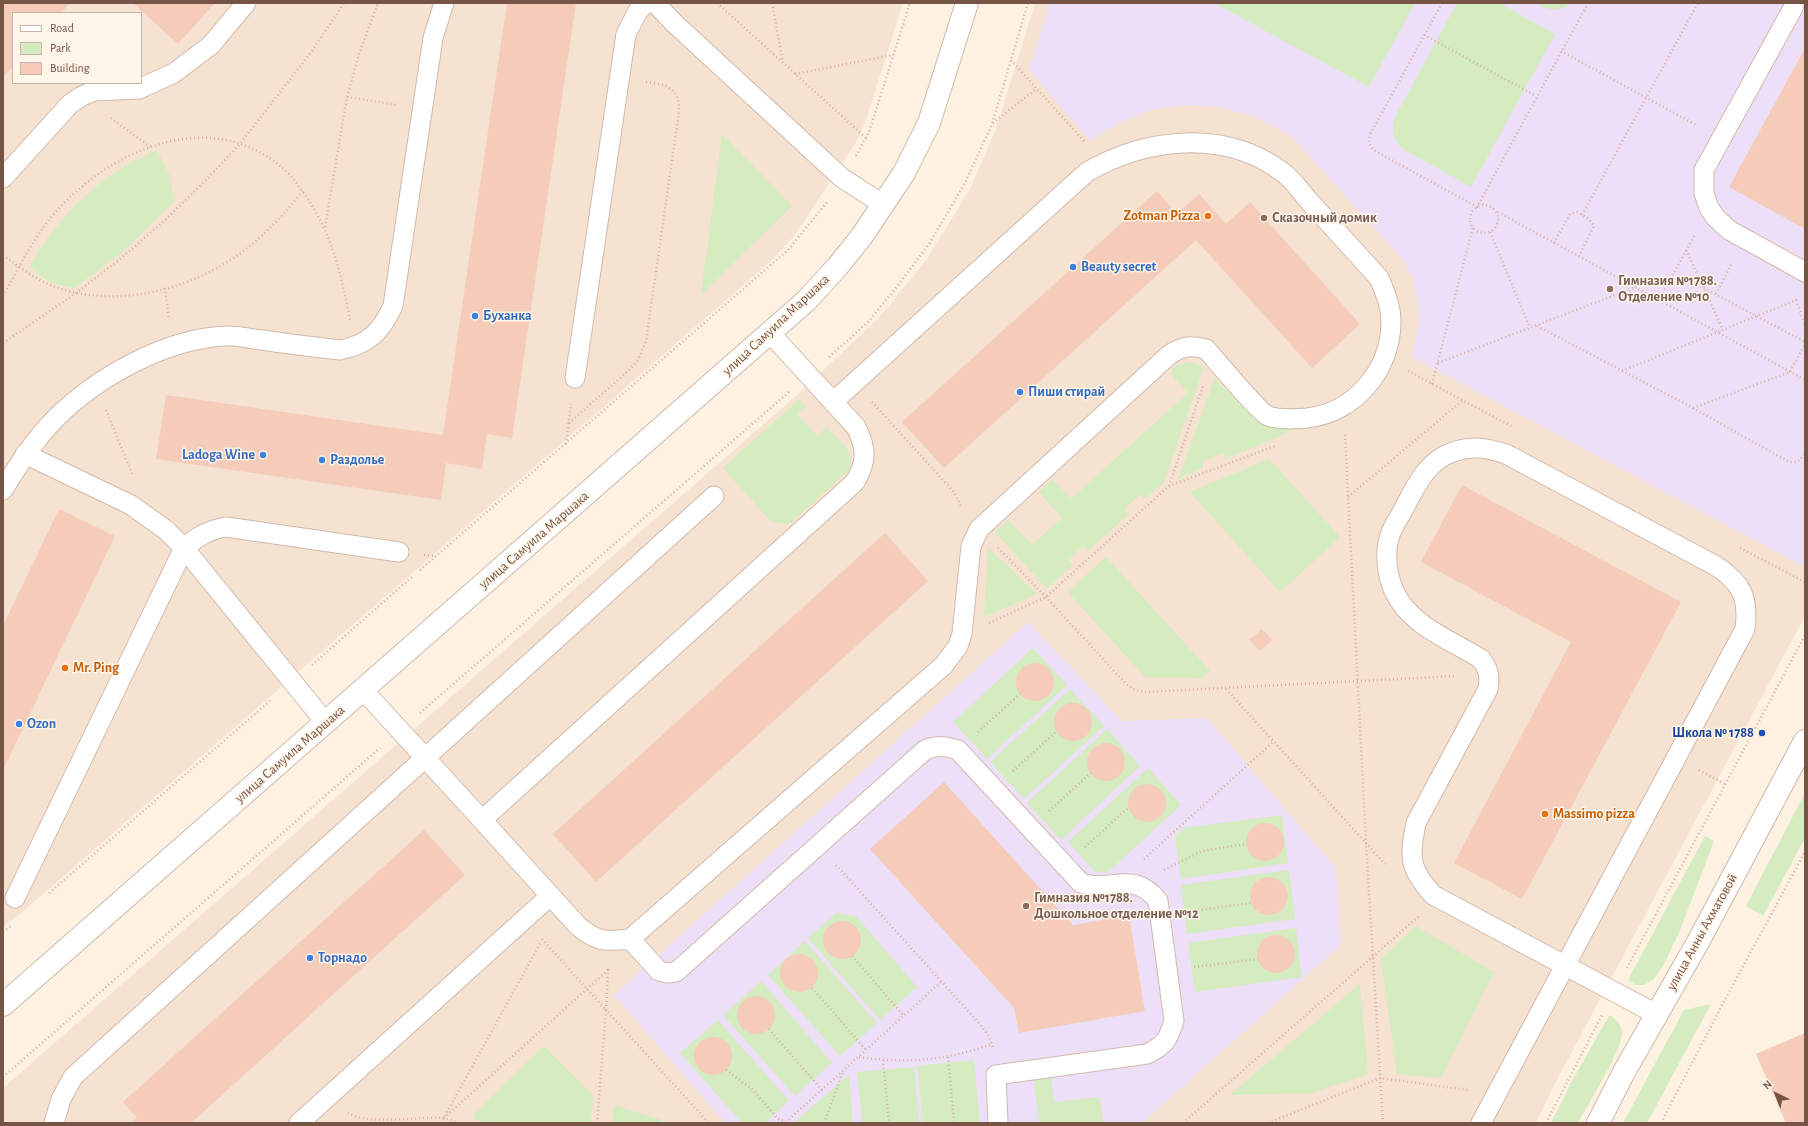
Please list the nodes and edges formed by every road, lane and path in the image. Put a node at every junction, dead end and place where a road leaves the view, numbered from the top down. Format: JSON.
{"nodes":[{"id":1,"x":246,"y":3,"type":"edge"},
{"id":2,"x":344,"y":3,"type":"edge"},
{"id":3,"x":378,"y":3,"type":"edge"},
{"id":4,"x":444,"y":3,"type":"edge"},
{"id":5,"x":646,"y":3,"type":"edge"},
{"id":6,"x":655,"y":3,"type":"edge"},
{"id":7,"x":717,"y":3,"type":"edge"},
{"id":8,"x":772,"y":3,"type":"edge"},
{"id":9,"x":910,"y":3,"type":"edge"},
{"id":10,"x":967,"y":3,"type":"edge"},
{"id":11,"x":1028,"y":3,"type":"edge"},
{"id":12,"x":1442,"y":3,"type":"edge"},
{"id":13,"x":1588,"y":3,"type":"edge"},
{"id":14,"x":1698,"y":3,"type":"edge"},
{"id":15,"x":1794,"y":3,"type":"edge"},
{"id":16,"x":1424,"y":35,"type":"junction"},
{"id":17,"x":1561,"y":51,"type":"junction"},
{"id":18,"x":893,"y":55,"type":"junction"},
{"id":19,"x":1010,"y":60,"type":"junction"},
{"id":20,"x":783,"y":63,"type":"junction"},
{"id":21,"x":795,"y":74,"type":"junction"},
{"id":22,"x":620,"y":78,"type":"junction"},
{"id":23,"x":1036,"y":89,"type":"junction"},
{"id":24,"x":82,"y":96,"type":"junction"},
{"id":25,"x":1536,"y":96,"type":"junction"},
{"id":26,"x":347,"y":97,"type":"junction"},
{"id":27,"x":1646,"y":98,"type":"junction"},
{"id":28,"x":423,"y":109,"type":"junction"},
{"id":29,"x":992,"y":124,"type":"junction"},
{"id":30,"x":866,"y":138,"type":"junction"},
{"id":31,"x":1721,"y":139,"type":"junction"},
{"id":32,"x":240,"y":144,"type":"junction"},
{"id":33,"x":150,"y":147,"type":"junction"},
{"id":34,"x":1103,"y":163,"type":"junction"},
{"id":35,"x":3,"y":178,"type":"edge"},
{"id":36,"x":842,"y":178,"type":"junction"},
{"id":37,"x":303,"y":191,"type":"junction"},
{"id":38,"x":884,"y":205,"type":"junction"},
{"id":39,"x":1477,"y":207,"type":"junction"},
{"id":40,"x":1709,"y":208,"type":"junction"},
{"id":41,"x":1498,"y":212,"type":"junction"},
{"id":42,"x":1582,"y":215,"type":"junction"},
{"id":43,"x":1473,"y":227,"type":"junction"},
{"id":44,"x":325,"y":228,"type":"junction"},
{"id":45,"x":1490,"y":232,"type":"junction"},
{"id":46,"x":1745,"y":239,"type":"junction"},
{"id":47,"x":1554,"y":243,"type":"junction"},
{"id":48,"x":1686,"y":250,"type":"junction"},
{"id":49,"x":3,"y":255,"type":"edge"},
{"id":50,"x":1579,"y":256,"type":"junction"},
{"id":51,"x":19,"y":268,"type":"junction"},
{"id":52,"x":1805,"y":272,"type":"edge"},
{"id":53,"x":165,"y":288,"type":"junction"},
{"id":54,"x":1636,"y":288,"type":"junction"},
{"id":55,"x":1704,"y":288,"type":"junction"},
{"id":56,"x":76,"y":293,"type":"junction"},
{"id":57,"x":1716,"y":294,"type":"junction"},
{"id":58,"x":1799,"y":294,"type":"dead end"},
{"id":59,"x":3,"y":296,"type":"edge"},
{"id":60,"x":1659,"y":300,"type":"junction"},
{"id":61,"x":1796,"y":300,"type":"junction"},
{"id":62,"x":1757,"y":316,"type":"junction"},
{"id":63,"x":1805,"y":325,"type":"edge"},
{"id":64,"x":1537,"y":326,"type":"junction"},
{"id":65,"x":1530,"y":328,"type":"junction"},
{"id":66,"x":1723,"y":330,"type":"junction"},
{"id":67,"x":1717,"y":332,"type":"junction"},
{"id":68,"x":770,"y":333,"type":"junction"},
{"id":69,"x":3,"y":343,"type":"edge"},
{"id":70,"x":1805,"y":343,"type":"edge"},
{"id":71,"x":172,"y":346,"type":"junction"},
{"id":72,"x":355,"y":347,"type":"junction"},
{"id":73,"x":1214,"y":357,"type":"junction"},
{"id":74,"x":1384,"y":358,"type":"junction"},
{"id":75,"x":1438,"y":363,"type":"junction"},
{"id":76,"x":1622,"y":371,"type":"junction"},
{"id":77,"x":1790,"y":372,"type":"junction"},
{"id":78,"x":808,"y":375,"type":"junction"},
{"id":79,"x":576,"y":378,"type":"joint"},
{"id":80,"x":1805,"y":380,"type":"edge"},
{"id":81,"x":855,"y":382,"type":"junction"},
{"id":82,"x":1432,"y":384,"type":"junction"},
{"id":83,"x":96,"y":385,"type":"junction"},
{"id":84,"x":833,"y":402,"type":"junction"},
{"id":85,"x":1693,"y":408,"type":"junction"},
{"id":86,"x":568,"y":423,"type":"junction"},
{"id":87,"x":1345,"y":428,"type":"dead end"},
{"id":88,"x":566,"y":444,"type":"junction"},
{"id":89,"x":1278,"y":445,"type":"dead end"},
{"id":90,"x":25,"y":454,"type":"junction"},
{"id":91,"x":1805,"y":454,"type":"edge"},
{"id":92,"x":1169,"y":486,"type":"junction"},
{"id":93,"x":3,"y":490,"type":"edge"},
{"id":94,"x":714,"y":496,"type":"dead end"},
{"id":95,"x":1348,"y":498,"type":"junction"},
{"id":96,"x":150,"y":517,"type":"junction"},
{"id":97,"x":979,"y":529,"type":"junction"},
{"id":98,"x":184,"y":548,"type":"junction"},
{"id":99,"x":400,"y":552,"type":"dead end"},
{"id":100,"x":1046,"y":597,"type":"junction"},
{"id":101,"x":964,"y":624,"type":"junction"},
{"id":102,"x":1805,"y":635,"type":"edge"},
{"id":103,"x":1489,"y":674,"type":"junction"},
{"id":104,"x":292,"y":681,"type":"junction"},
{"id":105,"x":1358,"y":681,"type":"junction"},
{"id":106,"x":1226,"y":688,"type":"junction"},
{"id":107,"x":363,"y":690,"type":"junction"},
{"id":108,"x":1020,"y":694,"type":"dead end"},
{"id":109,"x":326,"y":722,"type":"junction"},
{"id":110,"x":400,"y":730,"type":"junction"},
{"id":111,"x":1056,"y":732,"type":"dead end"},
{"id":112,"x":1274,"y":741,"type":"junction"},
{"id":113,"x":1805,"y":741,"type":"edge"},
{"id":114,"x":958,"y":750,"type":"junction"},
{"id":115,"x":425,"y":758,"type":"junction"},
{"id":116,"x":1091,"y":773,"type":"dead end"},
{"id":117,"x":994,"y":789,"type":"junction"},
{"id":118,"x":1128,"y":808,"type":"dead end"},
{"id":119,"x":482,"y":820,"type":"junction"},
{"id":120,"x":1030,"y":829,"type":"junction"},
{"id":121,"x":1366,"y":843,"type":"junction"},
{"id":122,"x":1246,"y":844,"type":"dead end"},
{"id":123,"x":818,"y":846,"type":"junction"},
{"id":124,"x":1158,"y":846,"type":"dead end"},
{"id":125,"x":1805,"y":852,"type":"edge"},
{"id":126,"x":1064,"y":867,"type":"junction"},
{"id":127,"x":1144,"y":887,"type":"junction"},
{"id":128,"x":45,"y":896,"type":"dead end"},
{"id":129,"x":550,"y":896,"type":"junction"},
{"id":130,"x":15,"y":898,"type":"dead end"},
{"id":131,"x":1439,"y":899,"type":"junction"},
{"id":132,"x":1251,"y":903,"type":"dead end"},
{"id":133,"x":1160,"y":915,"type":"junction"},
{"id":134,"x":524,"y":919,"type":"junction"},
{"id":135,"x":15,"y":922,"type":"dead end"},
{"id":136,"x":3,"y":932,"type":"edge"},
{"id":137,"x":542,"y":939,"type":"junction"},
{"id":138,"x":630,"y":939,"type":"junction"},
{"id":139,"x":609,"y":942,"type":"junction"},
{"id":140,"x":852,"y":956,"type":"dead end"},
{"id":141,"x":1373,"y":956,"type":"junction"},
{"id":142,"x":1258,"y":959,"type":"dead end"},
{"id":143,"x":1565,"y":966,"type":"junction"},
{"id":144,"x":608,"y":970,"type":"junction"},
{"id":145,"x":1168,"y":971,"type":"junction"},
{"id":146,"x":942,"y":982,"type":"junction"},
{"id":147,"x":587,"y":988,"type":"junction"},
{"id":148,"x":812,"y":988,"type":"dead end"},
{"id":149,"x":1614,"y":992,"type":"junction"},
{"id":150,"x":3,"y":1005,"type":"edge"},
{"id":151,"x":606,"y":1010,"type":"junction"},
{"id":152,"x":1656,"y":1014,"type":"junction"},
{"id":153,"x":904,"y":1016,"type":"junction"},
{"id":154,"x":769,"y":1029,"type":"dead end"},
{"id":155,"x":986,"y":1031,"type":"dead end"},
{"id":156,"x":992,"y":1044,"type":"dead end"},
{"id":157,"x":866,"y":1050,"type":"junction"},
{"id":158,"x":859,"y":1056,"type":"junction"},
{"id":159,"x":948,"y":1057,"type":"junction"},
{"id":160,"x":883,"y":1060,"type":"junction"},
{"id":161,"x":726,"y":1070,"type":"dead end"},
{"id":162,"x":843,"y":1071,"type":"junction"},
{"id":163,"x":3,"y":1077,"type":"edge"},
{"id":164,"x":1380,"y":1078,"type":"junction"},
{"id":165,"x":822,"y":1090,"type":"junction"},
{"id":166,"x":1497,"y":1093,"type":"junction"},
{"id":167,"x":331,"y":1094,"type":"junction"},
{"id":168,"x":444,"y":1118,"type":"junction"},
{"id":169,"x":954,"y":1121,"type":"dead end"},
{"id":170,"x":54,"y":1123,"type":"edge"},
{"id":171,"x":299,"y":1123,"type":"edge"},
{"id":172,"x":441,"y":1123,"type":"edge"},
{"id":173,"x":458,"y":1123,"type":"edge"},
{"id":174,"x":597,"y":1123,"type":"edge"},
{"id":175,"x":709,"y":1123,"type":"edge"},
{"id":176,"x":824,"y":1123,"type":"edge"},
{"id":177,"x":889,"y":1123,"type":"edge"},
{"id":178,"x":998,"y":1123,"type":"edge"},
{"id":179,"x":1183,"y":1123,"type":"edge"},
{"id":180,"x":1268,"y":1123,"type":"edge"},
{"id":181,"x":1383,"y":1123,"type":"edge"},
{"id":182,"x":1481,"y":1123,"type":"edge"},
{"id":183,"x":1546,"y":1123,"type":"edge"},
{"id":184,"x":1598,"y":1123,"type":"edge"},
{"id":185,"x":1661,"y":1123,"type":"edge"}],
"edges":[{"from":1,"to":24,"type":"lane"},
{"from":2,"to":32,"type":"path"},
{"from":3,"to":26,"type":"path"},
{"from":4,"to":28,"type":"lane"},
{"from":5,"to":22,"type":"lane"},
{"from":6,"to":36,"type":"lane"},
{"from":7,"to":20,"type":"path"},
{"from":8,"to":20,"type":"path"},
{"from":9,"to":18,"type":"path"},
{"from":10,"to":38,"type":"street","name":"улица Самуила Маршака"},
{"from":11,"to":19,"type":"path"},
{"from":12,"to":16,"type":"path"},
{"from":13,"to":17,"type":"path"},
{"from":14,"to":27,"type":"path"},
{"from":15,"to":31,"type":"lane"},
{"from":16,"to":25,"type":"path"},
{"from":16,"to":39,"type":"path"},
{"from":17,"to":25,"type":"path"},
{"from":17,"to":27,"type":"path"},
{"from":18,"to":21,"type":"path"},
{"from":18,"to":30,"type":"path"},
{"from":19,"to":23,"type":"path"},
{"from":19,"to":29,"type":"path"},
{"from":20,"to":21,"type":"path"},
{"from":21,"to":30,"type":"path"},
{"from":22,"to":79,"type":"lane"},
{"from":22,"to":86,"type":"path"},
{"from":23,"to":29,"type":"path"},
{"from":23,"to":34,"type":"path"},
{"from":24,"to":33,"type":"path"},
{"from":24,"to":35,"type":"lane"},
{"from":25,"to":39,"type":"path"},
{"from":26,"to":28,"type":"path"},
{"from":26,"to":44,"type":"path"},
{"from":27,"to":31,"type":"path"},
{"from":27,"to":42,"type":"path"},
{"from":28,"to":72,"type":"lane"},
{"from":29,"to":78,"type":"path"},
{"from":30,"to":36,"type":"path"},
{"from":31,"to":40,"type":"lane"},
{"from":32,"to":33,"type":"path"},
{"from":32,"to":37,"type":"path"},
{"from":32,"to":56,"type":"path"},
{"from":33,"to":51,"type":"path"},
{"from":34,"to":74,"type":"lane"},
{"from":34,"to":81,"type":"lane"},
{"from":36,"to":38,"type":"lane"},
{"from":36,"to":88,"type":"path"},
{"from":37,"to":44,"type":"path"},
{"from":37,"to":53,"type":"path"},
{"from":38,"to":68,"type":"street","name":"улица Самуила Маршака"},
{"from":39,"to":41,"type":"path"},
{"from":39,"to":43,"type":"path"},
{"from":40,"to":46,"type":"lane"},
{"from":40,"to":48,"type":"path"},
{"from":41,"to":45,"type":"path"},
{"from":41,"to":47,"type":"path"},
{"from":42,"to":47,"type":"path"},
{"from":42,"to":50,"type":"path"},
{"from":43,"to":45,"type":"path"},
{"from":43,"to":75,"type":"path"},
{"from":44,"to":72,"type":"path"},
{"from":45,"to":65,"type":"path"},
{"from":46,"to":52,"type":"lane"},
{"from":46,"to":57,"type":"path"},
{"from":47,"to":50,"type":"path"},
{"from":48,"to":55,"type":"path"},
{"from":48,"to":60,"type":"path"},
{"from":49,"to":51,"type":"path"},
{"from":50,"to":54,"type":"path"},
{"from":51,"to":56,"type":"path"},
{"from":51,"to":59,"type":"path"},
{"from":53,"to":56,"type":"path"},
{"from":53,"to":71,"type":"path"},
{"from":54,"to":60,"type":"path"},
{"from":54,"to":64,"type":"path"},
{"from":55,"to":57,"type":"path"},
{"from":55,"to":66,"type":"path"},
{"from":56,"to":69,"type":"path"},
{"from":57,"to":62,"type":"path"},
{"from":58,"to":61,"type":"path"},
{"from":60,"to":67,"type":"path"},
{"from":61,"to":62,"type":"path"},
{"from":61,"to":63,"type":"path"},
{"from":62,"to":66,"type":"path"},
{"from":62,"to":70,"type":"path"},
{"from":64,"to":65,"type":"path"},
{"from":64,"to":76,"type":"path"},
{"from":65,"to":75,"type":"path"},
{"from":66,"to":67,"type":"path"},
{"from":67,"to":76,"type":"path"},
{"from":67,"to":77,"type":"path"},
{"from":68,"to":78,"type":"lane"},
{"from":68,"to":107,"type":"street","name":"улица Самуила Маршака"},
{"from":70,"to":77,"type":"path"},
{"from":71,"to":72,"type":"lane"},
{"from":71,"to":83,"type":"lane"},
{"from":73,"to":74,"type":"lane"},
{"from":73,"to":92,"type":"path"},
{"from":73,"to":97,"type":"lane"},
{"from":74,"to":82,"type":"path"},
{"from":75,"to":82,"type":"path"},
{"from":76,"to":85,"type":"path"},
{"from":77,"to":80,"type":"path"},
{"from":77,"to":85,"type":"path"},
{"from":78,"to":84,"type":"lane"},
{"from":78,"to":110,"type":"path"},
{"from":79,"to":86,"type":"path"},
{"from":81,"to":84,"type":"lane"},
{"from":81,"to":97,"type":"path"},
{"from":82,"to":95,"type":"path"},
{"from":83,"to":90,"type":"lane"},
{"from":83,"to":96,"type":"path"},
{"from":84,"to":119,"type":"lane"},
{"from":85,"to":91,"type":"path"},
{"from":86,"to":88,"type":"path"},
{"from":87,"to":95,"type":"path"},
{"from":88,"to":104,"type":"path"},
{"from":89,"to":92,"type":"path"},
{"from":90,"to":93,"type":"lane"},
{"from":90,"to":96,"type":"lane"},
{"from":92,"to":100,"type":"path"},
{"from":94,"to":115,"type":"lane"},
{"from":95,"to":105,"type":"path"},
{"from":96,"to":98,"type":"lane"},
{"from":97,"to":100,"type":"path"},
{"from":97,"to":101,"type":"lane"},
{"from":98,"to":99,"type":"lane"},
{"from":98,"to":104,"type":"lane"},
{"from":98,"to":130,"type":"lane"},
{"from":100,"to":101,"type":"path"},
{"from":100,"to":106,"type":"path"},
{"from":101,"to":138,"type":"lane"},
{"from":102,"to":149,"type":"path"},
{"from":103,"to":105,"type":"path"},
{"from":103,"to":131,"type":"lane"},
{"from":103,"to":143,"type":"lane"},
{"from":104,"to":109,"type":"lane"},
{"from":104,"to":128,"type":"path"},
{"from":105,"to":106,"type":"path"},
{"from":105,"to":121,"type":"path"},
{"from":106,"to":112,"type":"path"},
{"from":107,"to":109,"type":"street","name":"улица Самуила Маршака"},
{"from":107,"to":110,"type":"lane"},
{"from":108,"to":114,"type":"path"},
{"from":109,"to":150,"type":"street","name":"улица Самуила Маршака"},
{"from":110,"to":115,"type":"lane"},
{"from":110,"to":163,"type":"path"},
{"from":111,"to":117,"type":"path"},
{"from":112,"to":121,"type":"path"},
{"from":112,"to":124,"type":"path"},
{"from":113,"to":152,"type":"street","name":"улица Анны Ахматовой"},
{"from":114,"to":117,"type":"lane"},
{"from":114,"to":123,"type":"lane"},
{"from":115,"to":119,"type":"lane"},
{"from":115,"to":170,"type":"lane"},
{"from":116,"to":120,"type":"path"},
{"from":117,"to":120,"type":"lane"},
{"from":118,"to":126,"type":"path"},
{"from":119,"to":129,"type":"lane"},
{"from":120,"to":126,"type":"lane"},
{"from":121,"to":141,"type":"path"},
{"from":122,"to":127,"type":"path"},
{"from":123,"to":138,"type":"lane"},
{"from":123,"to":146,"type":"path"},
{"from":125,"to":185,"type":"path"},
{"from":126,"to":127,"type":"lane"},
{"from":127,"to":133,"type":"lane"},
{"from":129,"to":134,"type":"lane"},
{"from":129,"to":139,"type":"lane"},
{"from":131,"to":141,"type":"path"},
{"from":131,"to":143,"type":"lane"},
{"from":132,"to":133,"type":"path"},
{"from":133,"to":145,"type":"lane"},
{"from":134,"to":137,"type":"path"},
{"from":134,"to":167,"type":"lane"},
{"from":135,"to":136,"type":"path"},
{"from":137,"to":147,"type":"path"},
{"from":137,"to":168,"type":"path"},
{"from":138,"to":139,"type":"lane"},
{"from":139,"to":144,"type":"path"},
{"from":140,"to":153,"type":"path"},
{"from":141,"to":164,"type":"path"},
{"from":141,"to":179,"type":"path"},
{"from":142,"to":145,"type":"path"},
{"from":143,"to":149,"type":"lane"},
{"from":143,"to":166,"type":"lane"},
{"from":144,"to":147,"type":"path"},
{"from":144,"to":151,"type":"path"},
{"from":145,"to":178,"type":"lane"},
{"from":146,"to":153,"type":"path"},
{"from":146,"to":155,"type":"path"},
{"from":147,"to":151,"type":"path"},
{"from":147,"to":168,"type":"path"},
{"from":148,"to":157,"type":"path"},
{"from":149,"to":152,"type":"lane"},
{"from":149,"to":183,"type":"path"},
{"from":151,"to":174,"type":"path"},
{"from":151,"to":175,"type":"path"},
{"from":152,"to":184,"type":"street","name":"улица Анны Ахматовой"},
{"from":153,"to":157,"type":"path"},
{"from":154,"to":165,"type":"path"},
{"from":156,"to":159,"type":"path"},
{"from":157,"to":158,"type":"path"},
{"from":158,"to":160,"type":"path"},
{"from":158,"to":162,"type":"path"},
{"from":159,"to":160,"type":"path"},
{"from":159,"to":169,"type":"path"},
{"from":160,"to":177,"type":"path"},
{"from":161,"to":165,"type":"path"},
{"from":162,"to":165,"type":"path"},
{"from":162,"to":176,"type":"path"},
{"from":164,"to":166,"type":"path"},
{"from":164,"to":180,"type":"path"},
{"from":164,"to":181,"type":"path"},
{"from":166,"to":182,"type":"lane"},
{"from":167,"to":168,"type":"path"},
{"from":167,"to":171,"type":"lane"},
{"from":168,"to":172,"type":"path"},
{"from":168,"to":173,"type":"path"}]}
